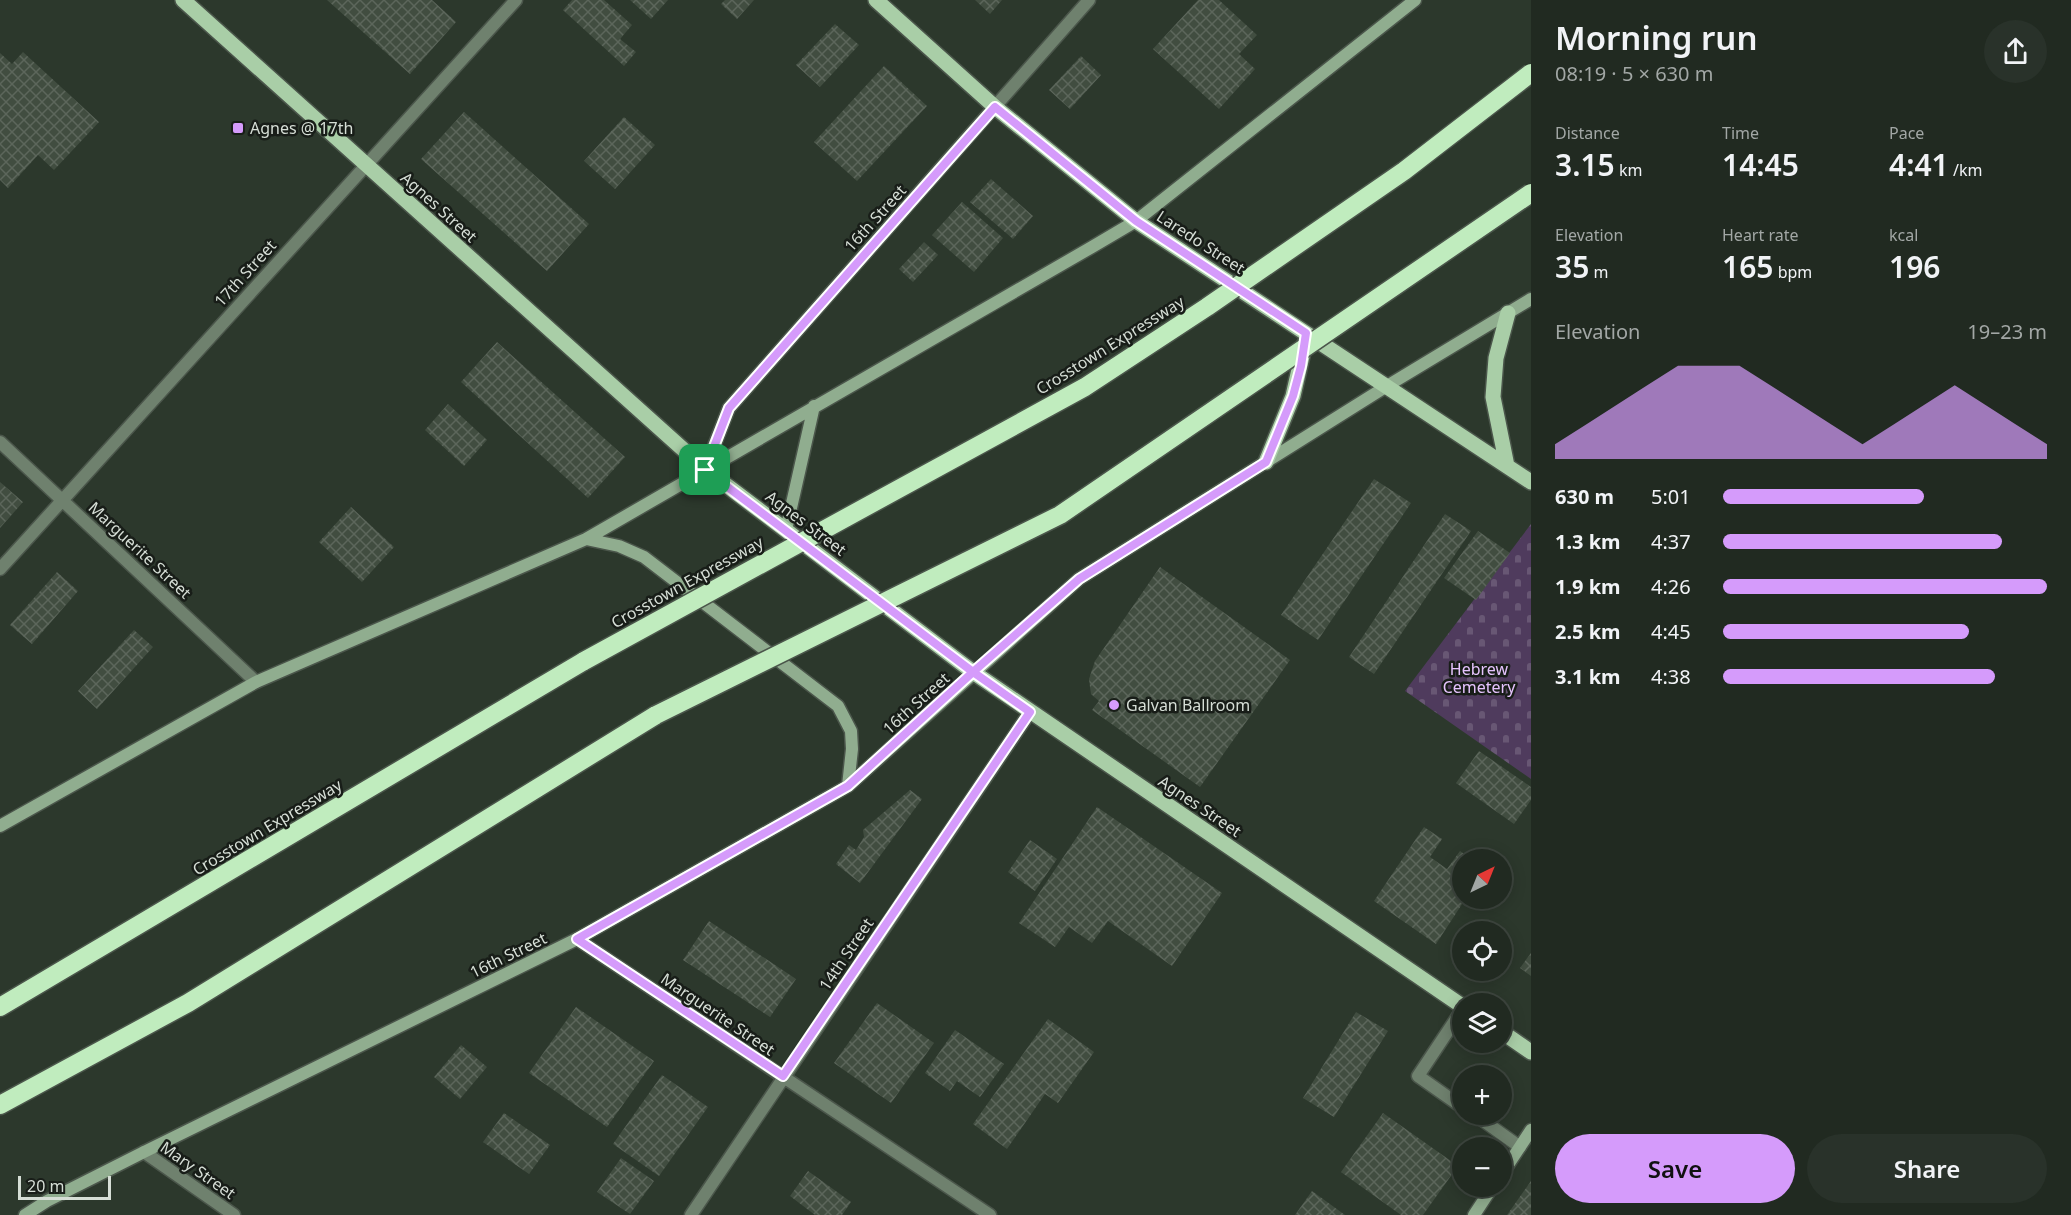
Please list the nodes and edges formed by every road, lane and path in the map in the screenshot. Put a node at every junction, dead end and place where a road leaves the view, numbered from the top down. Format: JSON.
{"nodes":[{"id":1,"x":183,"y":0,"type":"edge"},
{"id":2,"x":516,"y":0,"type":"edge"},
{"id":3,"x":876,"y":0,"type":"edge"},
{"id":4,"x":1089,"y":0,"type":"edge"},
{"id":5,"x":1415,"y":0,"type":"edge"},
{"id":6,"x":1531,"y":74,"type":"edge"},
{"id":7,"x":995,"y":107,"type":"junction"},
{"id":8,"x":365,"y":165,"type":"junction"},
{"id":9,"x":1531,"y":194,"type":"edge"},
{"id":10,"x":1136,"y":221,"type":"junction"},
{"id":11,"x":1531,"y":298,"type":"edge"},
{"id":12,"x":1508,"y":313,"type":"junction"},
{"id":13,"x":1306,"y":333,"type":"junction"},
{"id":14,"x":1387,"y":386,"type":"junction"},
{"id":15,"x":814,"y":406,"type":"junction"},
{"id":16,"x":0,"y":442,"type":"edge"},
{"id":17,"x":1266,"y":462,"type":"junction"},
{"id":18,"x":1507,"y":466,"type":"junction"},
{"id":19,"x":705,"y":470,"type":"junction"},
{"id":20,"x":1531,"y":482,"type":"edge"},
{"id":21,"x":63,"y":500,"type":"junction"},
{"id":22,"x":786,"y":531,"type":"junction"},
{"id":23,"x":586,"y":539,"type":"junction"},
{"id":24,"x":0,"y":569,"type":"edge"},
{"id":25,"x":973,"y":672,"type":"junction"},
{"id":26,"x":256,"y":682,"type":"junction"},
{"id":27,"x":1030,"y":712,"type":"junction"},
{"id":28,"x":848,"y":786,"type":"junction"},
{"id":29,"x":0,"y":826,"type":"edge"},
{"id":30,"x":577,"y":939,"type":"junction"},
{"id":31,"x":1452,"y":999,"type":"edge"},
{"id":32,"x":0,"y":1007,"type":"edge"},
{"id":33,"x":1452,"y":1025,"type":"edge"},
{"id":34,"x":1512,"y":1039,"type":"edge"},
{"id":35,"x":1531,"y":1052,"type":"edge"},
{"id":36,"x":783,"y":1076,"type":"junction"},
{"id":37,"x":1452,"y":1100,"type":"edge"},
{"id":38,"x":0,"y":1105,"type":"edge"},
{"id":39,"x":1489,"y":1125,"type":"edge"},
{"id":40,"x":1531,"y":1130,"type":"edge"},
{"id":41,"x":1520,"y":1147,"type":"junction"},
{"id":42,"x":144,"y":1152,"type":"junction"},
{"id":43,"x":1512,"y":1159,"type":"edge"},
{"id":44,"x":1486,"y":1197,"type":"edge"},
{"id":45,"x":25,"y":1215,"type":"edge"},
{"id":46,"x":234,"y":1215,"type":"edge"},
{"id":47,"x":691,"y":1215,"type":"edge"},
{"id":48,"x":990,"y":1215,"type":"edge"},
{"id":49,"x":1474,"y":1215,"type":"edge"}],
"edges":[{"from":1,"to":8,"type":"main road","name":"Agnes Street"},
{"from":2,"to":8,"type":"street","name":"17th Street"},
{"from":3,"to":7,"type":"main road","name":"Laredo Street"},
{"from":4,"to":7,"type":"street","name":"16th Street"},
{"from":5,"to":10,"type":"main road"},
{"from":6,"to":32,"type":"highway","name":"Crosstown Expressway","bridge":true},
{"from":7,"to":10,"type":"main road","name":"Laredo Street"},
{"from":7,"to":19,"type":"street","name":"16th Street"},
{"from":8,"to":19,"type":"main road","name":"Agnes Street"},
{"from":8,"to":21,"type":"street","name":"17th Street"},
{"from":9,"to":38,"type":"highway","bridge":true},
{"from":10,"to":13,"type":"main road","name":"Laredo Street"},
{"from":10,"to":15,"type":"main road"},
{"from":11,"to":12,"type":"main road"},
{"from":12,"to":14,"type":"main road"},
{"from":12,"to":18,"type":"main road"},
{"from":13,"to":14,"type":"main road","name":"Laredo Street"},
{"from":13,"to":17,"type":"main road"},
{"from":14,"to":17,"type":"main road"},
{"from":14,"to":18,"type":"main road","name":"Laredo Street"},
{"from":15,"to":19,"type":"main road"},
{"from":15,"to":22,"type":"main road"},
{"from":16,"to":21,"type":"street","name":"Marguerite Street"},
{"from":17,"to":25,"type":"main road"},
{"from":18,"to":20,"type":"main road","name":"Laredo Street"},
{"from":19,"to":22,"type":"main road","name":"Agnes Street"},
{"from":19,"to":23,"type":"main road"},
{"from":21,"to":24,"type":"street","name":"17th Street"},
{"from":21,"to":26,"type":"street","name":"Marguerite Street"},
{"from":22,"to":25,"type":"main road","name":"Agnes Street"},
{"from":23,"to":26,"type":"main road"},
{"from":23,"to":28,"type":"main road"},
{"from":25,"to":27,"type":"main road","name":"Agnes Street"},
{"from":25,"to":28,"type":"main road","name":"16th Street"},
{"from":26,"to":29,"type":"main road"},
{"from":27,"to":31,"type":"main road","name":"Agnes Street"},
{"from":27,"to":36,"type":"street","name":"14th Street"},
{"from":28,"to":30,"type":"main road","name":"16th Street"},
{"from":30,"to":36,"type":"street","name":"Marguerite Street"},
{"from":30,"to":42,"type":"main road","name":"16th Street"},
{"from":33,"to":37,"type":"street"},
{"from":34,"to":35,"type":"main road"},
{"from":36,"to":47,"type":"street","name":"14th Street"},
{"from":36,"to":48,"type":"street","name":"Marguerite Street"},
{"from":39,"to":41,"type":"street"},
{"from":40,"to":41,"type":"main road"},
{"from":41,"to":43,"type":"main road"},
{"from":42,"to":45,"type":"main road","name":"16th Street"},
{"from":42,"to":46,"type":"street","name":"Mary Street"},
{"from":44,"to":49,"type":"main road"}]}
